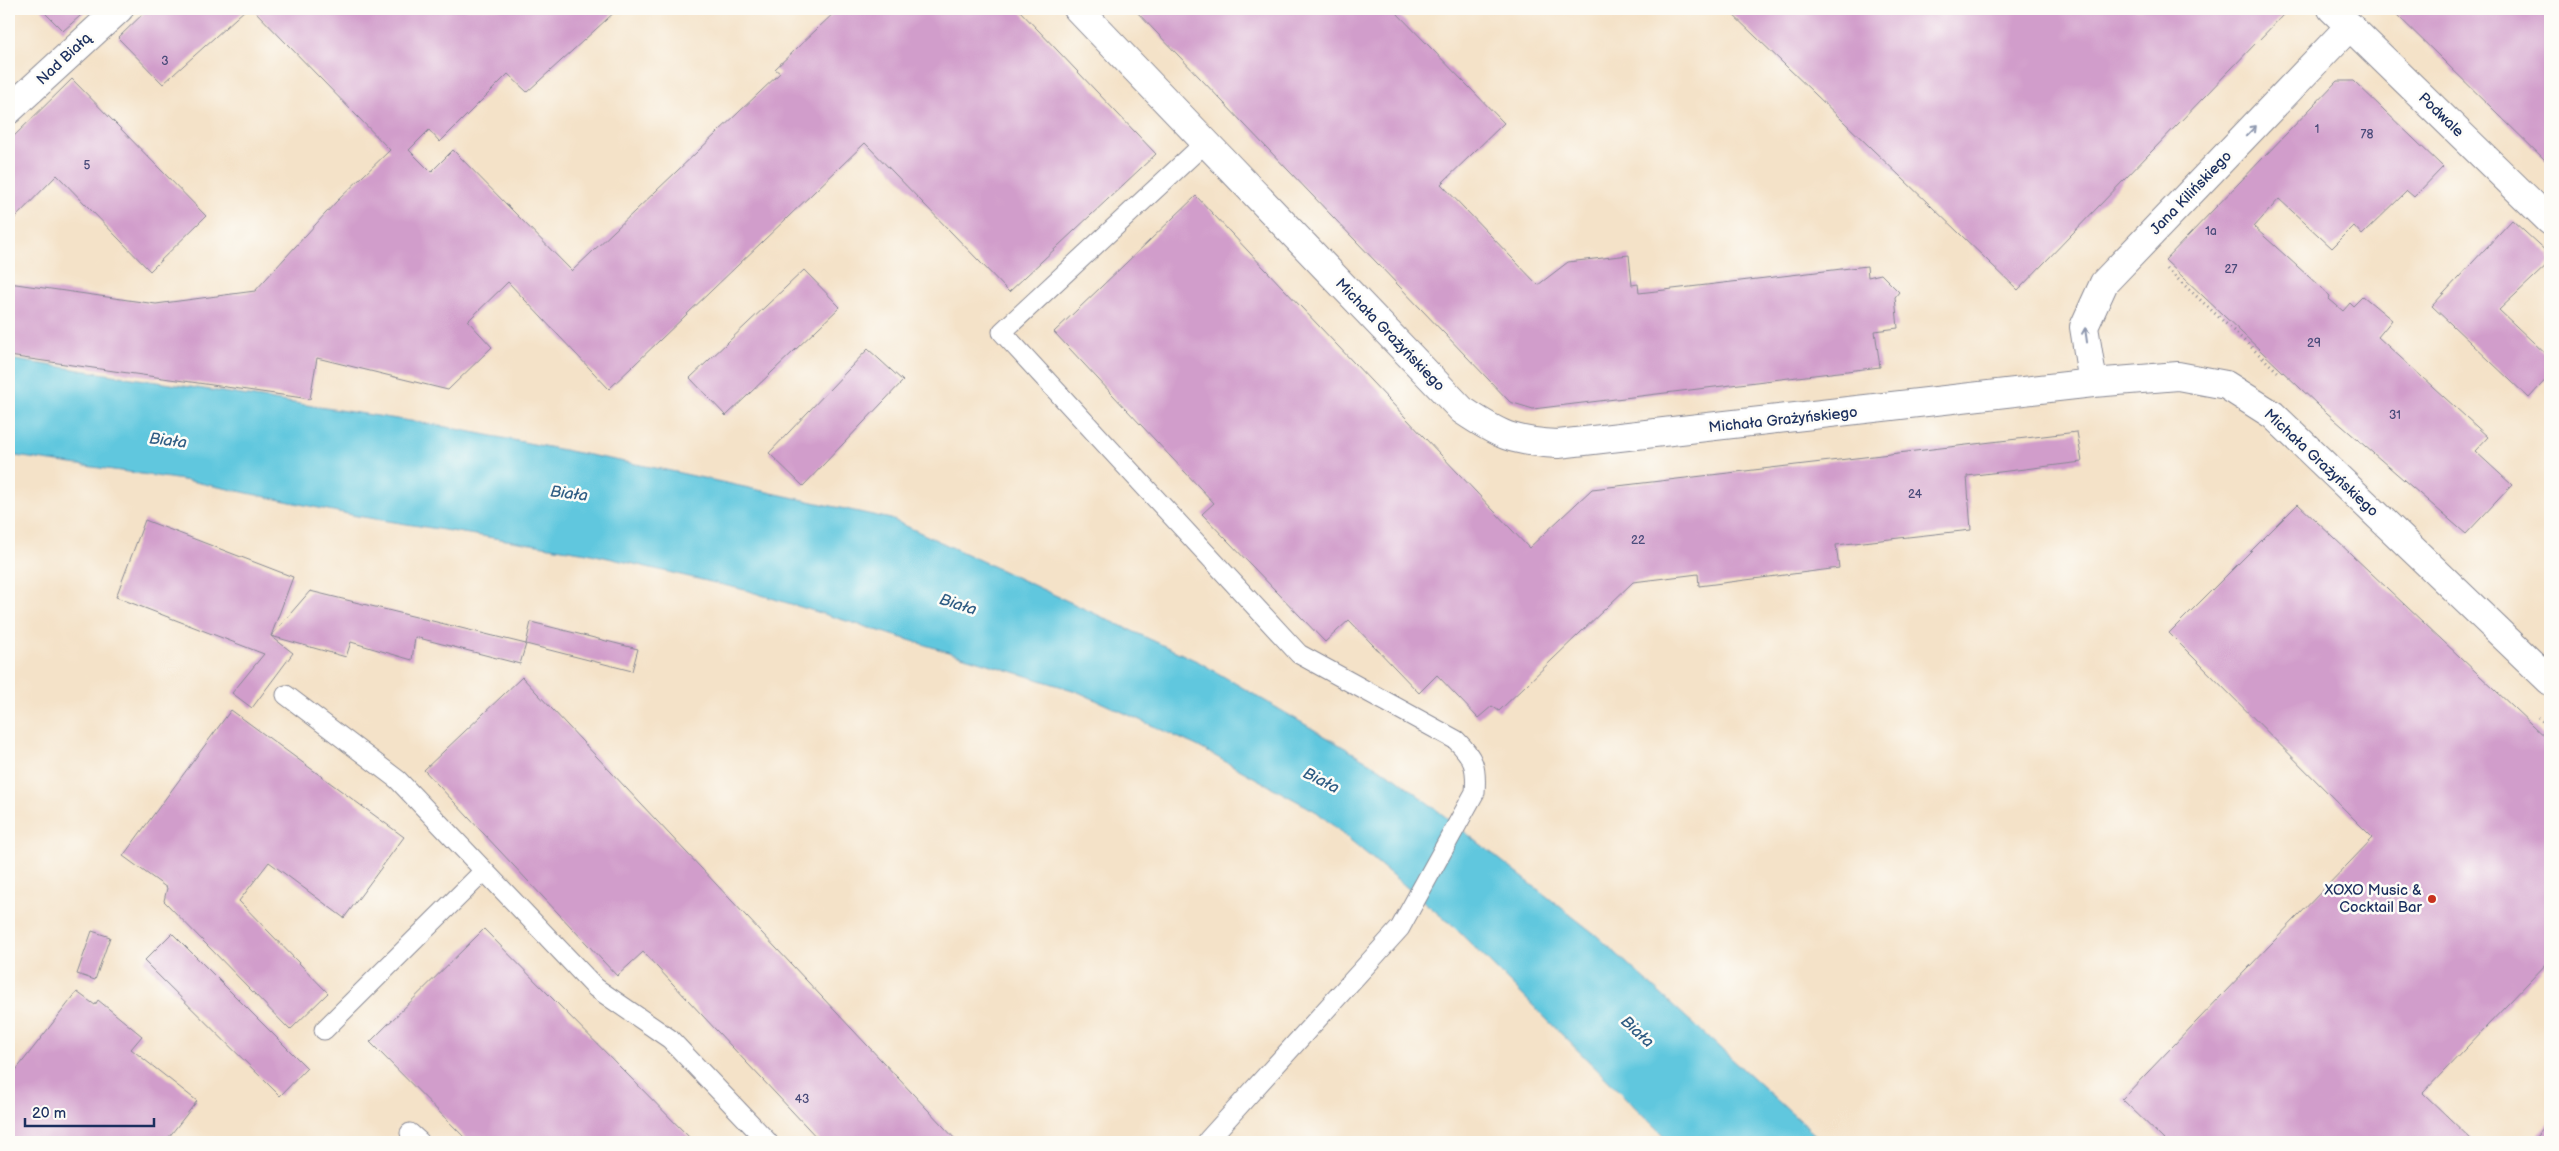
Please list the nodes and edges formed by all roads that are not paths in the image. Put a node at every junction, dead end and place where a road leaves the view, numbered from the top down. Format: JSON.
{"nodes":[{"id":1,"x":119,"y":9,"type":"edge"},
{"id":2,"x":1078,"y":9,"type":"edge"},
{"id":3,"x":2341,"y":18,"type":"edge"},
{"id":4,"x":9,"y":110,"type":"edge"},
{"id":5,"x":1206,"y":142,"type":"junction"},
{"id":6,"x":2550,"y":221,"type":"edge"},
{"id":7,"x":2093,"y":383,"type":"junction"},
{"id":8,"x":2550,"y":680,"type":"edge"},
{"id":9,"x":286,"y":695,"type":"dead end"},
{"id":10,"x":484,"y":872,"type":"junction"},
{"id":11,"x":324,"y":1030,"type":"dead end"},
{"id":12,"x":768,"y":1142,"type":"edge"},
{"id":13,"x":1211,"y":1142,"type":"edge"}],
"edges":[{"from":1,"to":4,"type":"street","name":"Nad Białą"},
{"from":2,"to":5,"type":"street","name":"Michała Grażyńskiego"},
{"from":3,"to":6,"type":"street","name":"Podwale"},
{"from":7,"to":3,"type":"street","name":"Jana Kilińskiego","one_way":true},
{"from":5,"to":7,"type":"street","name":"Michała Grażyńskiego"},
{"from":5,"to":13,"type":"lane"},
{"from":7,"to":8,"type":"street","name":"Michała Grażyńskiego"},
{"from":9,"to":10,"type":"lane"},
{"from":10,"to":11,"type":"lane"},
{"from":10,"to":12,"type":"lane"}]}
